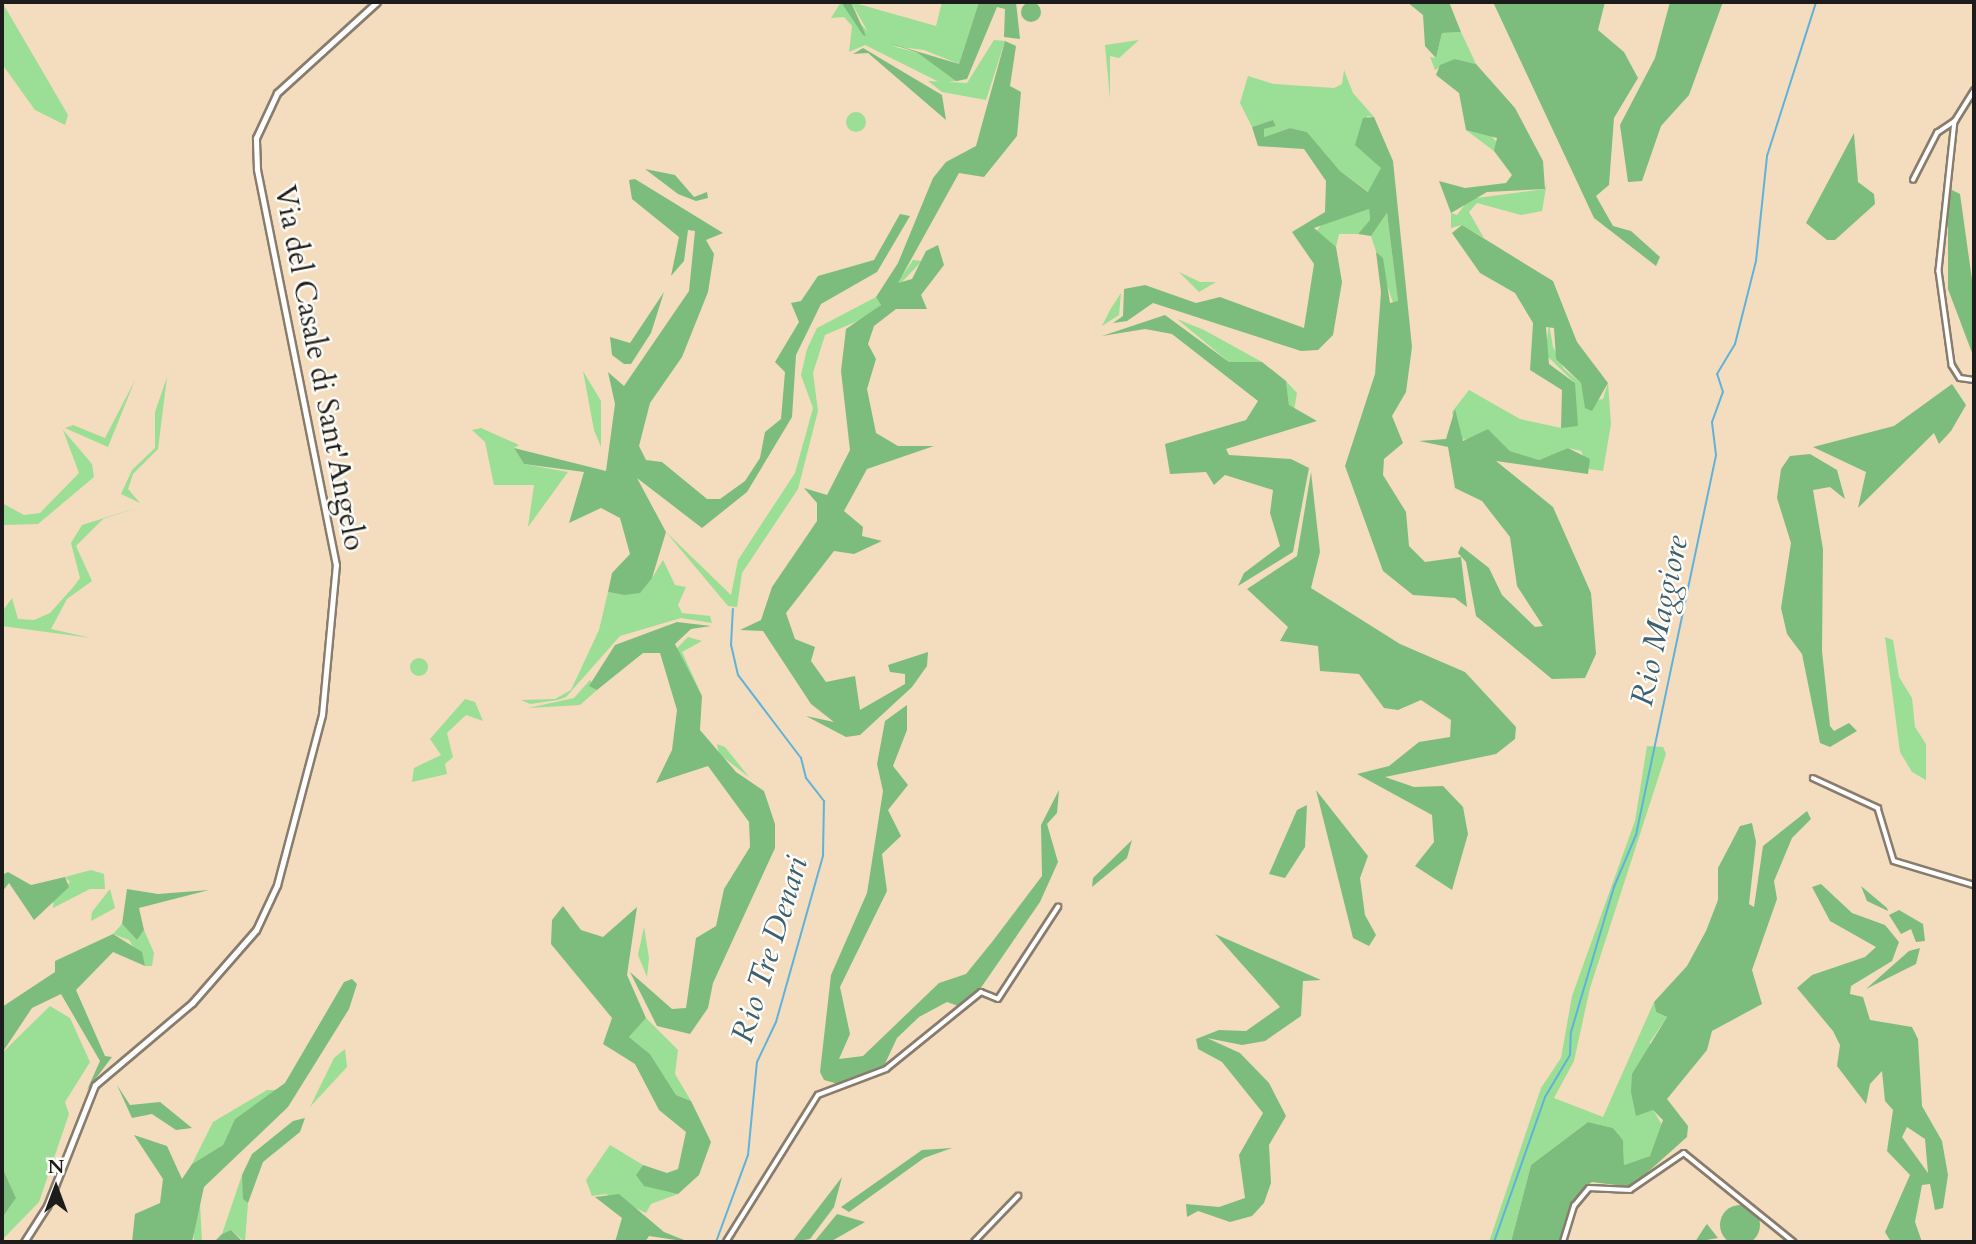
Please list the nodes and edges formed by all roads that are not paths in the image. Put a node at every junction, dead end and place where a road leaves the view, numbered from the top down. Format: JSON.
{"nodes":[{"id":1,"x":377,"y":2,"type":"edge"},
{"id":2,"x":1974,"y":90,"type":"edge"},
{"id":3,"x":1955,"y":121,"type":"junction"},
{"id":4,"x":1913,"y":180,"type":"dead end"},
{"id":5,"x":1974,"y":380,"type":"edge"},
{"id":6,"x":1813,"y":778,"type":"dead end"},
{"id":7,"x":1974,"y":885,"type":"edge"},
{"id":8,"x":1058,"y":907,"type":"dead end"},
{"id":9,"x":1018,"y":1196,"type":"dead end"},
{"id":10,"x":24,"y":1242,"type":"edge"},
{"id":11,"x":726,"y":1242,"type":"edge"},
{"id":12,"x":974,"y":1242,"type":"edge"},
{"id":13,"x":1563,"y":1242,"type":"edge"},
{"id":14,"x":1794,"y":1242,"type":"edge"}],
"edges":[{"from":1,"to":10,"type":"main road","name":"Via del Casale di Sant'Angelo"},
{"from":2,"to":3,"type":"street"},
{"from":3,"to":4,"type":"street"},
{"from":3,"to":5,"type":"street"},
{"from":6,"to":7,"type":"street"},
{"from":8,"to":11,"type":"street"},
{"from":9,"to":12,"type":"street"},
{"from":13,"to":14,"type":"street"}]}
